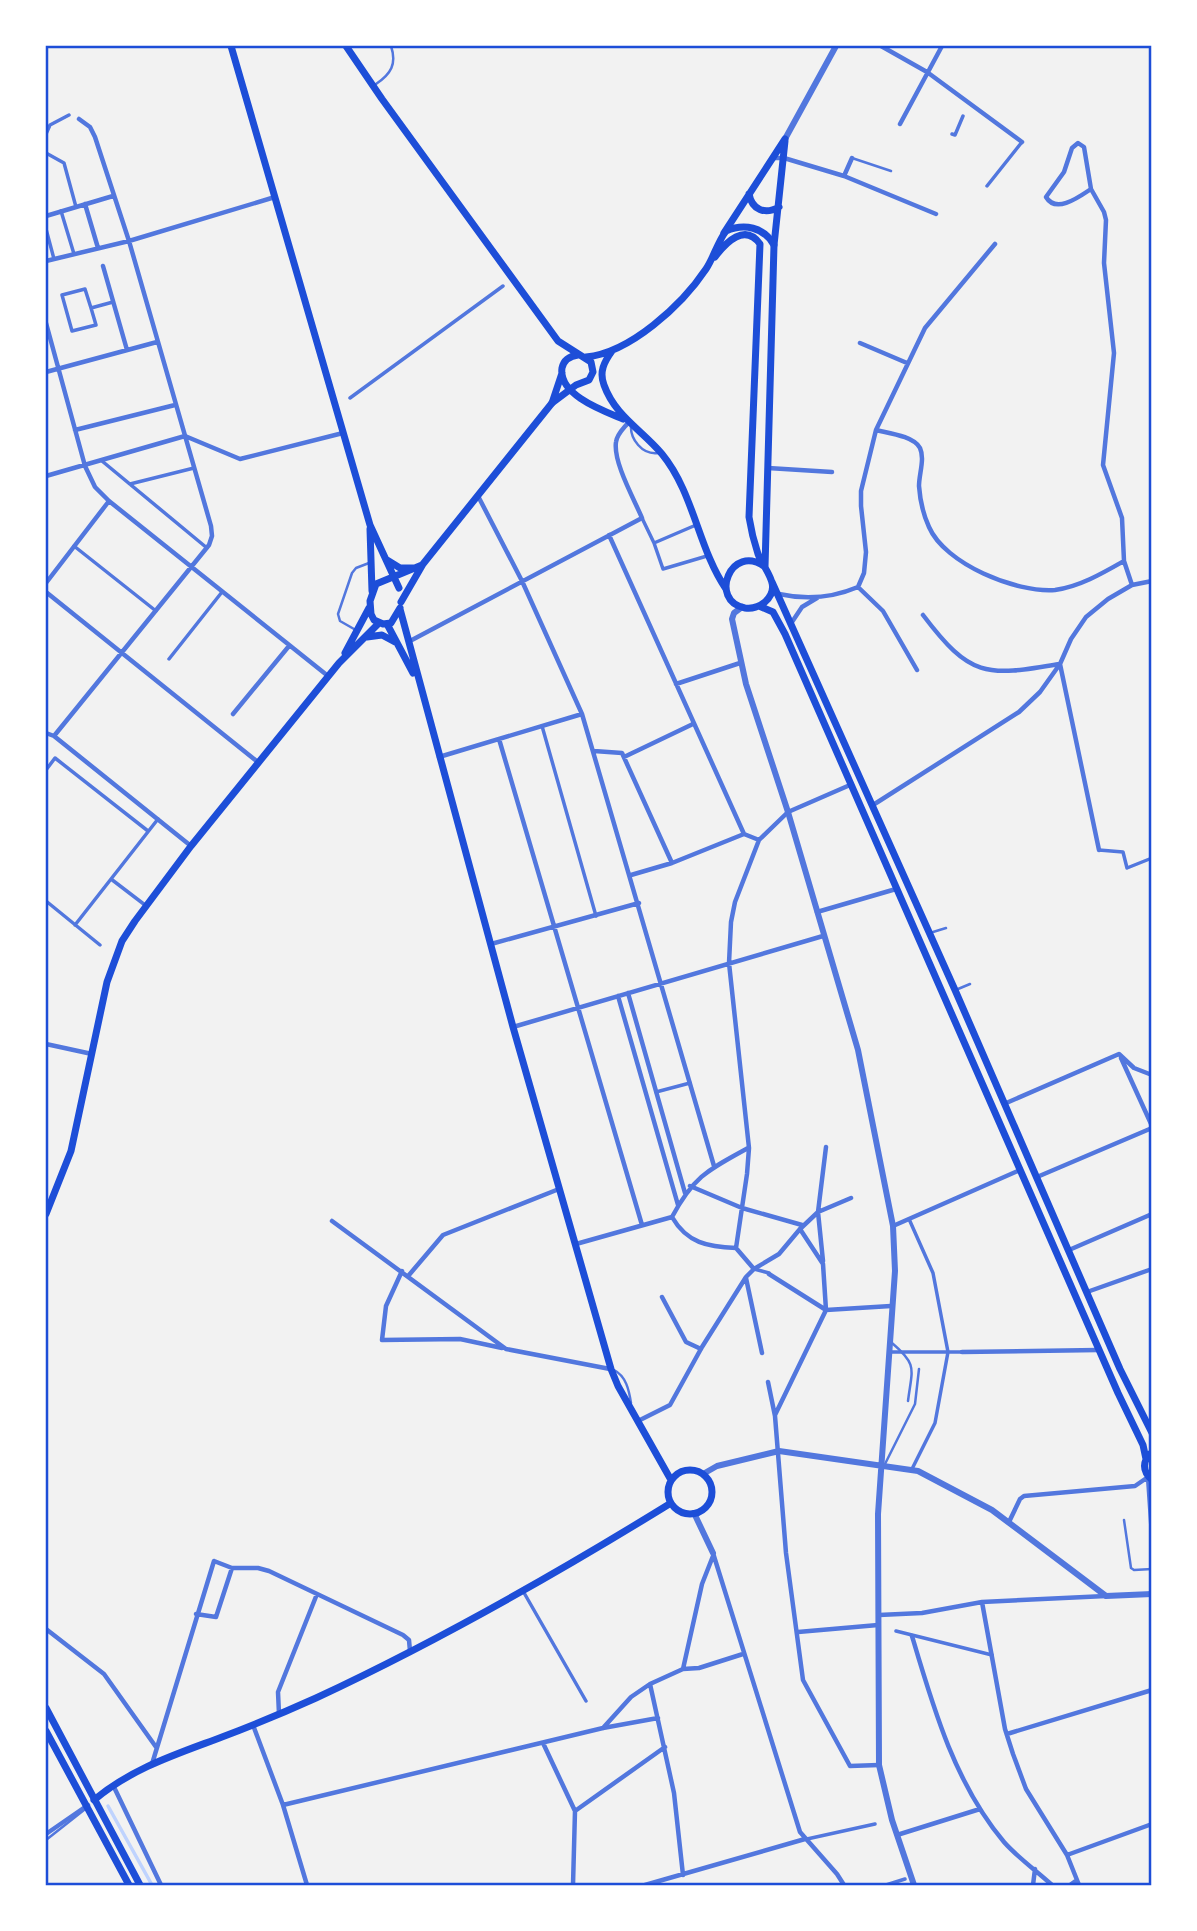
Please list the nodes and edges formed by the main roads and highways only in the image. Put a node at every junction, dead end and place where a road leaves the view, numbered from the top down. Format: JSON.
{"nodes":[{"id":1,"x":231,"y":46,"type":"edge"},
{"id":2,"x":340,"y":46,"type":"edge"},
{"id":3,"x":346,"y":46,"type":"edge"},
{"id":4,"x":365,"y":75,"type":"junction"},
{"id":5,"x":749,"y":194,"type":"junction"},
{"id":6,"x":779,"y":207,"type":"junction"},
{"id":7,"x":724,"y":233,"type":"junction"},
{"id":8,"x":774,"y":245,"type":"junction"},
{"id":9,"x":708,"y":265,"type":"junction"},
{"id":10,"x":558,"y":341,"type":"junction"},
{"id":11,"x":614,"y":349,"type":"junction"},
{"id":12,"x":582,"y":356,"type":"junction"},
{"id":13,"x":564,"y":372,"type":"junction"},
{"id":14,"x":574,"y":387,"type":"junction"},
{"id":15,"x":578,"y":398,"type":"junction"},
{"id":16,"x":555,"y":401,"type":"junction"},
{"id":17,"x":628,"y":423,"type":"junction"},
{"id":18,"x":370,"y":525,"type":"junction"},
{"id":19,"x":385,"y":559,"type":"junction"},
{"id":20,"x":421,"y":566,"type":"junction"},
{"id":21,"x":765,"y":567,"type":"junction"},
{"id":22,"x":394,"y":578,"type":"junction"},
{"id":23,"x":385,"y":579,"type":"junction"},
{"id":24,"x":772,"y":582,"type":"junction"},
{"id":25,"x":399,"y":588,"type":"junction"},
{"id":26,"x":726,"y":590,"type":"junction"},
{"id":27,"x":372,"y":591,"type":"junction"},
{"id":28,"x":400,"y":605,"type":"junction"},
{"id":29,"x":759,"y":606,"type":"junction"},
{"id":30,"x":370,"y":607,"type":"junction"},
{"id":31,"x":383,"y":624,"type":"junction"},
{"id":32,"x":363,"y":639,"type":"junction"},
{"id":33,"x":397,"y":644,"type":"junction"},
{"id":34,"x":339,"y":663,"type":"junction"},
{"id":35,"x":419,"y":683,"type":"junction"},
{"id":36,"x":46,"y":1214,"type":"edge"},
{"id":37,"x":1152,"y":1433,"type":"edge"},
{"id":38,"x":1152,"y":1452,"type":"edge"},
{"id":39,"x":1146,"y":1459,"type":"junction"},
{"id":40,"x":1149,"y":1478,"type":"edge"},
{"id":41,"x":671,"y":1480,"type":"junction"},
{"id":42,"x":671,"y":1503,"type":"junction"},
{"id":43,"x":46,"y":1708,"type":"edge"},
{"id":44,"x":46,"y":1731,"type":"edge"},
{"id":45,"x":81,"y":1797,"type":"junction"},
{"id":46,"x":94,"y":1800,"type":"junction"},
{"id":47,"x":91,"y":1816,"type":"junction"},
{"id":48,"x":129,"y":1885,"type":"edge"},
{"id":49,"x":140,"y":1885,"type":"edge"}],
"edges":[{"from":1,"to":18,"type":"main road"},
{"from":2,"to":4,"type":"main road"},
{"from":3,"to":4,"type":"main road"},
{"from":4,"to":10,"type":"main road"},
{"from":5,"to":6,"type":"main road"},
{"from":5,"to":6,"type":"main road"},
{"from":5,"to":7,"type":"main road"},
{"from":6,"to":8,"type":"main road"},
{"from":7,"to":8,"type":"main road"},
{"from":7,"to":9,"type":"main road"},
{"from":8,"to":21,"type":"main road"},
{"from":9,"to":11,"type":"main road"},
{"from":9,"to":21,"type":"main road"},
{"from":10,"to":12,"type":"main road"},
{"from":10,"to":13,"type":"main road"},
{"from":11,"to":12,"type":"main road"},
{"from":11,"to":17,"type":"main road"},
{"from":12,"to":13,"type":"main road"},
{"from":12,"to":14,"type":"main road"},
{"from":13,"to":14,"type":"main road"},
{"from":13,"to":16,"type":"main road"},
{"from":14,"to":15,"type":"main road"},
{"from":14,"to":16,"type":"main road"},
{"from":15,"to":16,"type":"main road"},
{"from":15,"to":17,"type":"main road"},
{"from":16,"to":20,"type":"main road"},
{"from":17,"to":26,"type":"main road"},
{"from":18,"to":19,"type":"main road"},
{"from":18,"to":27,"type":"main road"},
{"from":19,"to":20,"type":"main road"},
{"from":19,"to":22,"type":"main road"},
{"from":20,"to":22,"type":"main road"},
{"from":20,"to":28,"type":"main road"},
{"from":21,"to":24,"type":"main road"},
{"from":21,"to":26,"type":"main road"},
{"from":22,"to":23,"type":"main road"},
{"from":22,"to":25,"type":"main road"},
{"from":23,"to":25,"type":"main road"},
{"from":23,"to":27,"type":"main road"},
{"from":24,"to":29,"type":"main road"},
{"from":24,"to":37,"type":"main road"},
{"from":25,"to":28,"type":"main road"},
{"from":26,"to":29,"type":"main road"},
{"from":27,"to":30,"type":"main road"},
{"from":28,"to":31,"type":"main road"},
{"from":28,"to":35,"type":"main road"},
{"from":29,"to":39,"type":"main road"},
{"from":30,"to":31,"type":"main road"},
{"from":30,"to":34,"type":"main road"},
{"from":31,"to":32,"type":"main road"},
{"from":31,"to":33,"type":"main road"},
{"from":32,"to":33,"type":"main road"},
{"from":32,"to":34,"type":"main road"},
{"from":33,"to":35,"type":"main road"},
{"from":34,"to":36,"type":"main road"},
{"from":35,"to":41,"type":"main road"},
{"from":38,"to":39,"type":"main road"},
{"from":39,"to":40,"type":"main road"},
{"from":41,"to":42,"type":"main road"},
{"from":41,"to":42,"type":"main road"},
{"from":42,"to":46,"type":"main road"},
{"from":43,"to":46,"type":"main road"},
{"from":44,"to":45,"type":"main road"},
{"from":45,"to":46,"type":"main road"},
{"from":45,"to":47,"type":"main road"},
{"from":46,"to":47,"type":"main road"},
{"from":46,"to":49,"type":"main road"},
{"from":47,"to":48,"type":"main road"}]}
